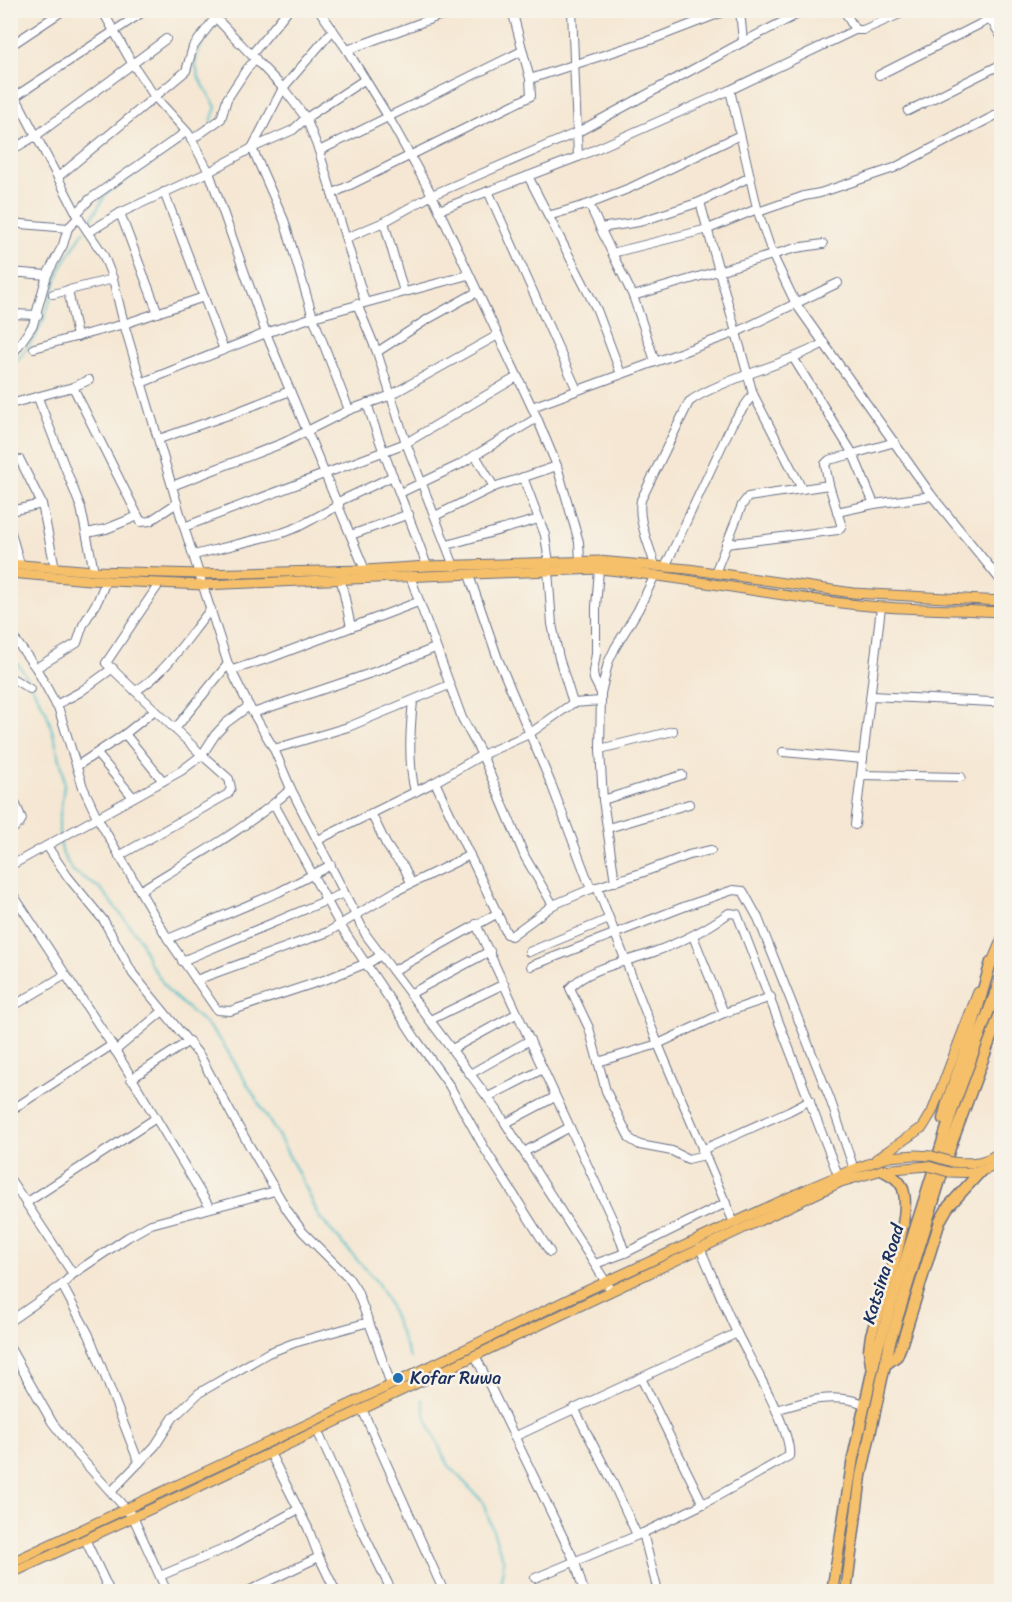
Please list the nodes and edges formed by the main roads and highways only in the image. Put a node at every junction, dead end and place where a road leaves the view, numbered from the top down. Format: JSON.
{"nodes":[{"id":1,"x":15,"y":564,"type":"edge"},
{"id":2,"x":548,"y":567,"type":"junction"},
{"id":3,"x":658,"y":569,"type":"junction"},
{"id":4,"x":10,"y":573,"type":"edge"},
{"id":5,"x":1002,"y":601,"type":"edge"},
{"id":6,"x":1002,"y":612,"type":"edge"},
{"id":7,"x":1002,"y":938,"type":"edge"},
{"id":8,"x":992,"y":962,"type":"junction"},
{"id":9,"x":1002,"y":975,"type":"edge"},
{"id":10,"x":1002,"y":1008,"type":"edge"},
{"id":11,"x":943,"y":1138,"type":"junction"},
{"id":12,"x":1002,"y":1150,"type":"edge"},
{"id":13,"x":1002,"y":1160,"type":"edge"},
{"id":14,"x":872,"y":1162,"type":"junction"},
{"id":15,"x":951,"y":1167,"type":"junction"},
{"id":16,"x":882,"y":1170,"type":"junction"},
{"id":17,"x":981,"y":1171,"type":"junction"},
{"id":18,"x":608,"y":1286,"type":"junction"},
{"id":19,"x":885,"y":1365,"type":"junction"},
{"id":20,"x":872,"y":1370,"type":"junction"},
{"id":21,"x":10,"y":1563,"type":"edge"},
{"id":22,"x":10,"y":1574,"type":"edge"},
{"id":23,"x":832,"y":1592,"type":"edge"},
{"id":24,"x":846,"y":1592,"type":"edge"}],
"edges":[{"from":1,"to":2,"type":"main road"},
{"from":2,"to":3,"type":"main road"},
{"from":2,"to":3,"type":"main road"},
{"from":2,"to":4,"type":"main road"},
{"from":3,"to":5,"type":"main road"},
{"from":3,"to":6,"type":"main road"},
{"from":7,"to":8,"type":"main road"},
{"from":8,"to":11,"type":"highway"},
{"from":8,"to":14,"type":"main road"},
{"from":9,"to":11,"type":"highway","name":"Katsina Road"},
{"from":10,"to":19,"type":"highway","name":"Katsina Road"},
{"from":11,"to":20,"type":"highway","name":"Katsina Road"},
{"from":12,"to":15,"type":"main road"},
{"from":13,"to":17,"type":"main road"},
{"from":14,"to":15,"type":"main road","bridge":true},
{"from":14,"to":18,"type":"main road"},
{"from":15,"to":16,"type":"main road","bridge":true},
{"from":15,"to":17,"type":"main road"},
{"from":16,"to":18,"type":"main road"},
{"from":16,"to":20,"type":"highway"},
{"from":17,"to":19,"type":"highway"},
{"from":18,"to":21,"type":"main road"},
{"from":18,"to":22,"type":"main road"},
{"from":19,"to":24,"type":"highway","name":"Katsina Road"},
{"from":20,"to":23,"type":"highway","name":"Katsina Road"}]}
